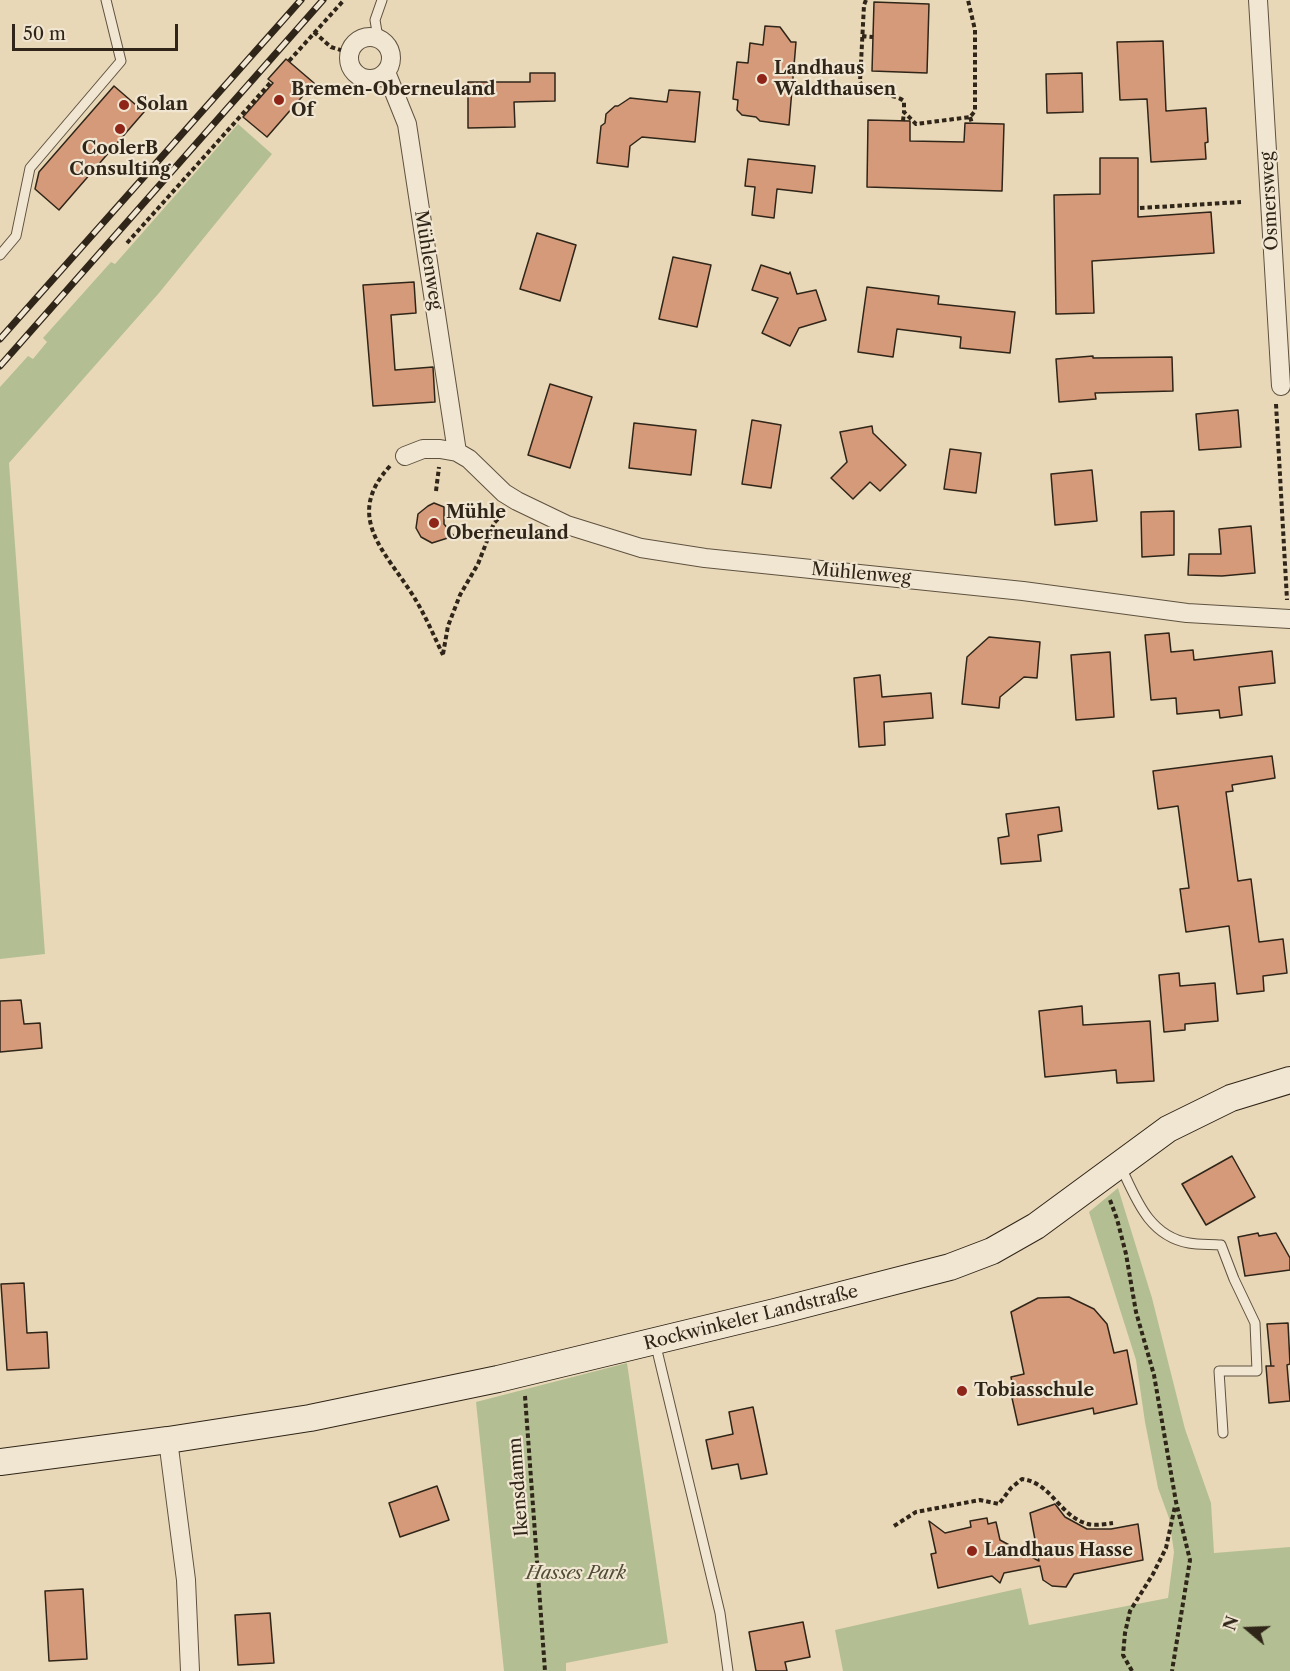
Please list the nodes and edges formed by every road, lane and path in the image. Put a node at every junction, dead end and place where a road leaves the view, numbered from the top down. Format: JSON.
{"nodes":[{"id":1,"x":106,"y":0,"type":"edge"},
{"id":2,"x":344,"y":0,"type":"edge"},
{"id":3,"x":382,"y":0,"type":"edge"},
{"id":4,"x":866,"y":0,"type":"edge"},
{"id":5,"x":968,"y":0,"type":"edge"},
{"id":6,"x":1258,"y":0,"type":"edge"},
{"id":7,"x":314,"y":32,"type":"junction"},
{"id":8,"x":862,"y":36,"type":"junction"},
{"id":9,"x":873,"y":37,"type":"dead end"},
{"id":10,"x":378,"y":38,"type":"junction"},
{"id":11,"x":350,"y":53,"type":"junction"},
{"id":12,"x":289,"y":61,"type":"dead end"},
{"id":13,"x":386,"y":72,"type":"junction"},
{"id":14,"x":271,"y":82,"type":"dead end"},
{"id":15,"x":904,"y":112,"type":"junction"},
{"id":16,"x":970,"y":117,"type":"junction"},
{"id":17,"x":903,"y":121,"type":"dead end"},
{"id":18,"x":972,"y":123,"type":"dead end"},
{"id":19,"x":1241,"y":202,"type":"dead end"},
{"id":20,"x":1140,"y":208,"type":"dead end"},
{"id":21,"x":127,"y":243,"type":"dead end"},
{"id":22,"x":0,"y":255,"type":"edge"},
{"id":23,"x":1281,"y":386,"type":"joint"},
{"id":24,"x":457,"y":452,"type":"junction"},
{"id":25,"x":405,"y":456,"type":"joint"},
{"id":26,"x":517,"y":501,"type":"junction"},
{"id":27,"x":1289,"y":612,"type":"edge"},
{"id":28,"x":1290,"y":1080,"type":"edge"},
{"id":29,"x":1111,"y":1171,"type":"junction"},
{"id":30,"x":656,"y":1342,"type":"junction"},
{"id":31,"x":523,"y":1374,"type":"junction"},
{"id":32,"x":1223,"y":1433,"type":"dead end"},
{"id":33,"x":168,"y":1440,"type":"junction"},
{"id":34,"x":0,"y":1462,"type":"edge"},
{"id":35,"x":1176,"y":1502,"type":"junction"},
{"id":36,"x":1113,"y":1523,"type":"dead end"},
{"id":37,"x":894,"y":1526,"type":"dead end"},
{"id":38,"x":190,"y":1671,"type":"edge"},
{"id":39,"x":545,"y":1671,"type":"edge"},
{"id":40,"x":728,"y":1671,"type":"edge"},
{"id":41,"x":1132,"y":1671,"type":"edge"},
{"id":42,"x":1172,"y":1671,"type":"edge"}],
"edges":[{"from":1,"to":22,"type":"lane"},
{"from":2,"to":7,"type":"path"},
{"from":3,"to":10,"type":"lane"},
{"from":4,"to":8,"type":"path"},
{"from":5,"to":16,"type":"path"},
{"from":6,"to":23,"type":"street","name":"Osmersweg"},
{"from":7,"to":11,"type":"path"},
{"from":7,"to":12,"type":"path"},
{"from":8,"to":9,"type":"path"},
{"from":8,"to":15,"type":"path"},
{"from":10,"to":11,"type":"street"},
{"from":10,"to":13,"type":"street","name":"Mühlenweg"},
{"from":11,"to":13,"type":"street"},
{"from":13,"to":24,"type":"street","name":"Mühlenweg"},
{"from":14,"to":21,"type":"path"},
{"from":15,"to":16,"type":"path"},
{"from":15,"to":17,"type":"path"},
{"from":16,"to":18,"type":"path"},
{"from":19,"to":20,"type":"path"},
{"from":23,"to":27,"type":"path"},
{"from":24,"to":25,"type":"street"},
{"from":24,"to":26,"type":"street","name":"Mühlenweg"},
{"from":25,"to":26,"type":"path"},
{"from":26,"to":27,"type":"street","name":"Mühlenweg"},
{"from":28,"to":29,"type":"main road","name":"Rockwinkeler Landstraße"},
{"from":29,"to":30,"type":"main road","name":"Rockwinkeler Landstraße"},
{"from":29,"to":32,"type":"lane"},
{"from":29,"to":35,"type":"path"},
{"from":30,"to":31,"type":"main road","name":"Rockwinkeler Landstraße"},
{"from":30,"to":40,"type":"lane"},
{"from":31,"to":33,"type":"main road","name":"Rockwinkeler Landstraße"},
{"from":31,"to":39,"type":"path","name":"Ikensdamm"},
{"from":33,"to":34,"type":"main road","name":"Rockwinkeler Landstraße"},
{"from":33,"to":38,"type":"street"},
{"from":35,"to":41,"type":"path"},
{"from":35,"to":42,"type":"path"},
{"from":36,"to":37,"type":"path"}]}
